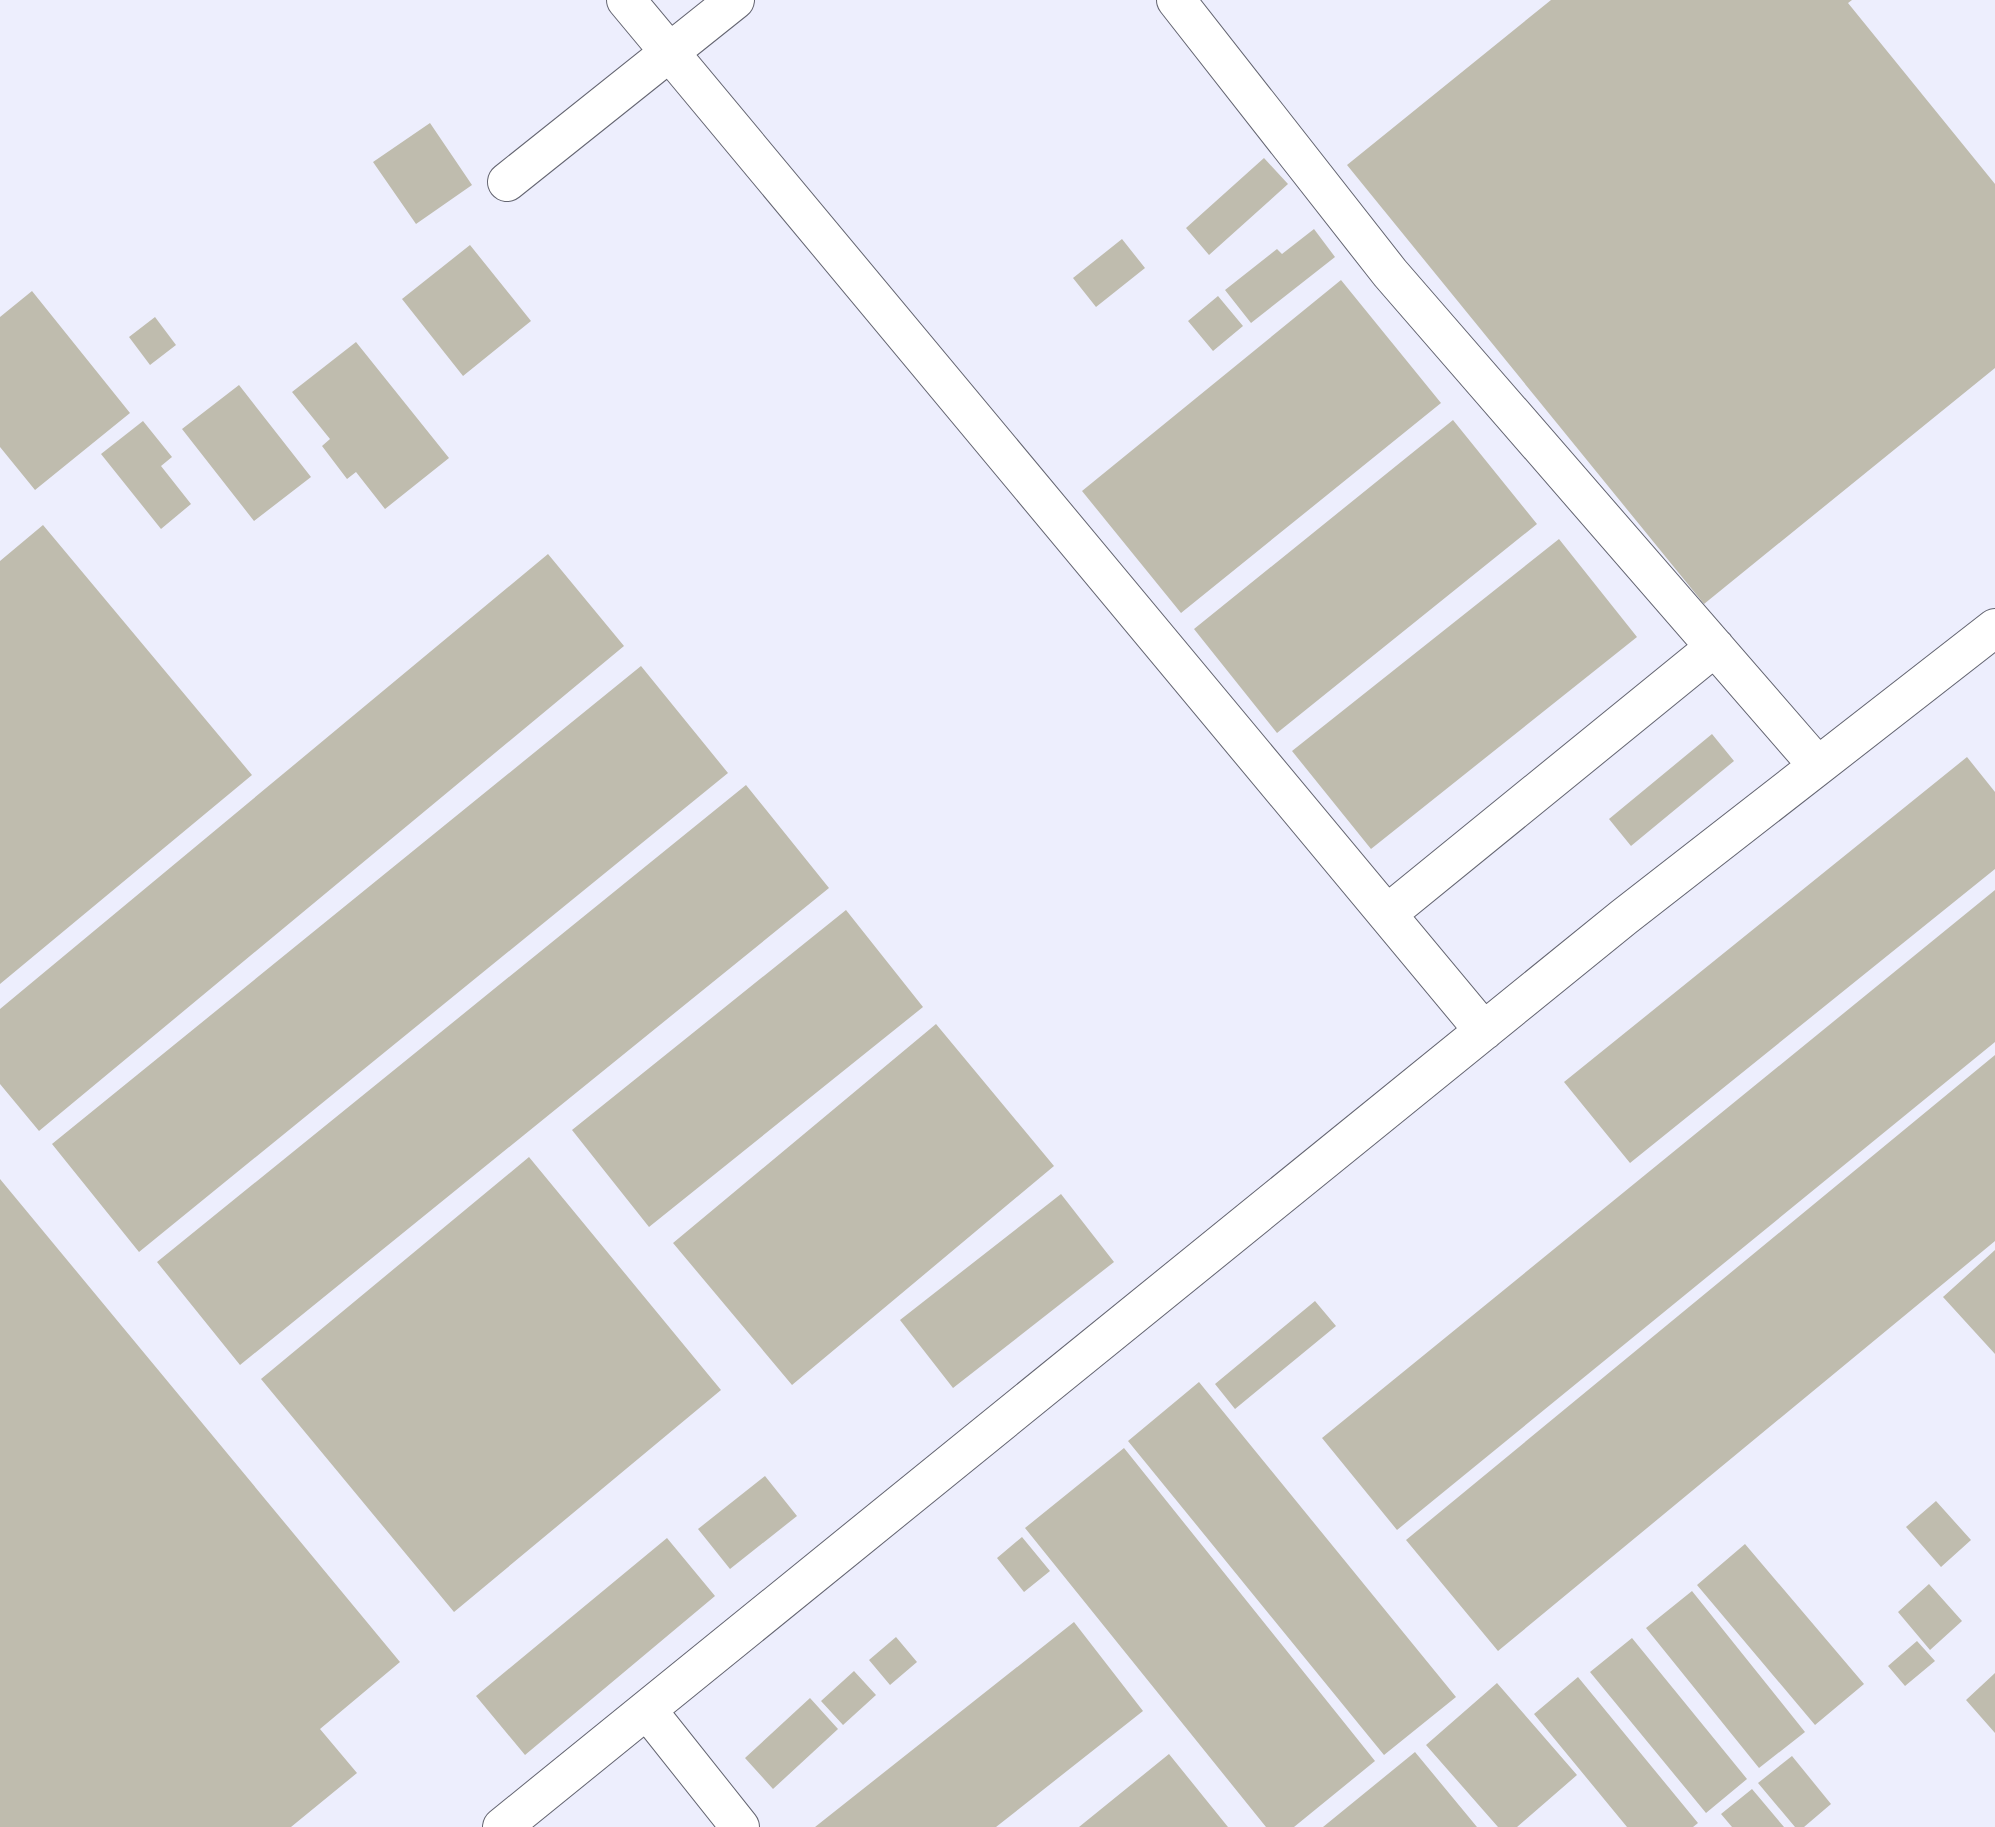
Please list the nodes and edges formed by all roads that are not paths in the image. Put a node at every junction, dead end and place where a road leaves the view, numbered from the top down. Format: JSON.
{"nodes":[{"id":1,"x":626,"y":0,"type":"edge"},
{"id":2,"x":735,"y":0,"type":"edge"},
{"id":3,"x":1176,"y":0,"type":"edge"},
{"id":4,"x":669,"y":52,"type":"junction"},
{"id":5,"x":507,"y":182,"type":"dead end"},
{"id":6,"x":1995,"y":628,"type":"edge"},
{"id":7,"x":1715,"y":647,"type":"junction"},
{"id":8,"x":1818,"y":766,"type":"junction"},
{"id":9,"x":1387,"y":914,"type":"junction"},
{"id":10,"x":1484,"y":1031,"type":"junction"},
{"id":11,"x":647,"y":1710,"type":"junction"},
{"id":12,"x":502,"y":1827,"type":"edge"},
{"id":13,"x":740,"y":1827,"type":"edge"}],
"edges":[{"from":1,"to":4,"type":"lane"},
{"from":2,"to":4,"type":"lane"},
{"from":3,"to":7,"type":"lane"},
{"from":4,"to":5,"type":"lane"},
{"from":4,"to":9,"type":"lane"},
{"from":6,"to":8,"type":"lane"},
{"from":7,"to":8,"type":"lane"},
{"from":7,"to":9,"type":"lane"},
{"from":8,"to":10,"type":"lane"},
{"from":9,"to":10,"type":"lane"},
{"from":10,"to":11,"type":"lane"},
{"from":11,"to":12,"type":"lane"},
{"from":11,"to":13,"type":"lane"}]}
